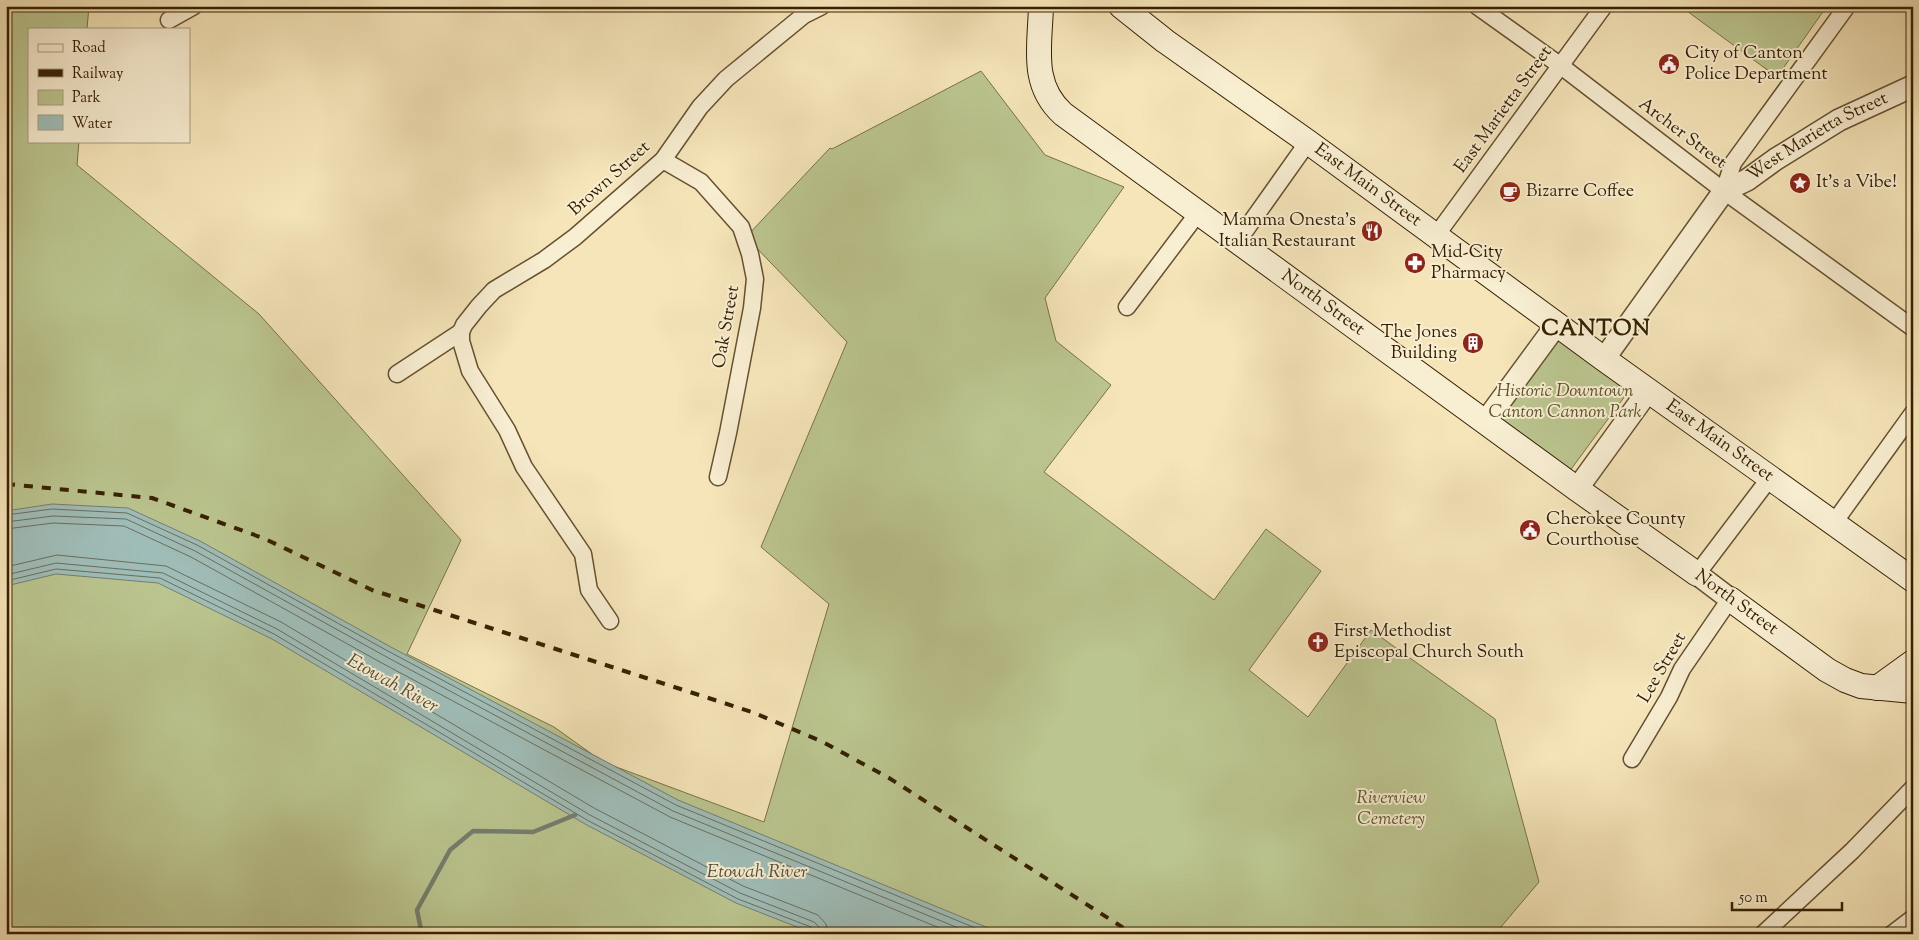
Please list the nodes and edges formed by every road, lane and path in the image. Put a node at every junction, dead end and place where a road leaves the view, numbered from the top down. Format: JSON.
{"nodes":[{"id":1,"x":194,"y":6,"type":"edge"},
{"id":2,"x":822,"y":6,"type":"edge"},
{"id":3,"x":1041,"y":6,"type":"edge"},
{"id":4,"x":1121,"y":6,"type":"edge"},
{"id":5,"x":1604,"y":6,"type":"edge"},
{"id":6,"x":1847,"y":6,"type":"edge"},
{"id":7,"x":1479,"y":7,"type":"edge"},
{"id":8,"x":168,"y":18,"type":"edge"},
{"id":9,"x":1561,"y":66,"type":"junction"},
{"id":10,"x":1913,"y":86,"type":"edge"},
{"id":11,"x":1308,"y":142,"type":"junction"},
{"id":12,"x":663,"y":160,"type":"junction"},
{"id":13,"x":1724,"y":191,"type":"junction"},
{"id":14,"x":1198,"y":213,"type":"junction"},
{"id":15,"x":1436,"y":237,"type":"junction"},
{"id":16,"x":1236,"y":242,"type":"junction"},
{"id":17,"x":1127,"y":307,"type":"dead end"},
{"id":18,"x":1557,"y":324,"type":"junction"},
{"id":19,"x":1913,"y":328,"type":"edge"},
{"id":20,"x":461,"y":332,"type":"junction"},
{"id":21,"x":1604,"y":360,"type":"junction"},
{"id":22,"x":397,"y":374,"type":"dead end"},
{"id":23,"x":1648,"y":391,"type":"junction"},
{"id":24,"x":1913,"y":413,"type":"edge"},
{"id":25,"x":1484,"y":422,"type":"junction"},
{"id":26,"x":718,"y":477,"type":"dead end"},
{"id":27,"x":1769,"y":479,"type":"junction"},
{"id":28,"x":1577,"y":489,"type":"junction"},
{"id":29,"x":1833,"y":524,"type":"junction"},
{"id":30,"x":1697,"y":574,"type":"junction"},
{"id":31,"x":1913,"y":580,"type":"edge"},
{"id":32,"x":1730,"y":599,"type":"junction"},
{"id":33,"x":610,"y":620,"type":"dead end"},
{"id":34,"x":1913,"y":662,"type":"edge"},
{"id":35,"x":1899,"y":692,"type":"edge"},
{"id":36,"x":1632,"y":759,"type":"dead end"},
{"id":37,"x":1913,"y":788,"type":"edge"},
{"id":38,"x":1913,"y":918,"type":"edge"},
{"id":39,"x":1763,"y":934,"type":"edge"},
{"id":40,"x":1892,"y":934,"type":"edge"}],
"edges":[{"from":1,"to":8,"type":"street"},
{"from":2,"to":12,"type":"street","name":"Brown Street"},
{"from":3,"to":14,"type":"main road","name":"North Street"},
{"from":4,"to":11,"type":"main road","name":"East Main Street"},
{"from":5,"to":9,"type":"street","name":"East Marietta Street"},
{"from":6,"to":13,"type":"street"},
{"from":7,"to":9,"type":"street","name":"Archer Street"},
{"from":9,"to":13,"type":"street","name":"Archer Street"},
{"from":9,"to":15,"type":"street","name":"East Marietta Street"},
{"from":10,"to":13,"type":"street","name":"West Marietta Street"},
{"from":11,"to":15,"type":"main road","name":"East Main Street"},
{"from":11,"to":16,"type":"street"},
{"from":12,"to":20,"type":"street","name":"Brown Street"},
{"from":12,"to":26,"type":"street","name":"Oak Street"},
{"from":13,"to":19,"type":"street","name":"Archer Street"},
{"from":13,"to":21,"type":"street"},
{"from":14,"to":16,"type":"main road","name":"North Street"},
{"from":14,"to":17,"type":"street"},
{"from":15,"to":18,"type":"main road","name":"East Main Street"},
{"from":16,"to":25,"type":"main road","name":"North Street"},
{"from":18,"to":21,"type":"main road","name":"East Main Street"},
{"from":18,"to":25,"type":"street"},
{"from":20,"to":22,"type":"street"},
{"from":20,"to":33,"type":"street"},
{"from":21,"to":23,"type":"main road","name":"East Main Street"},
{"from":23,"to":27,"type":"main road","name":"East Main Street"},
{"from":23,"to":28,"type":"street"},
{"from":24,"to":29,"type":"street"},
{"from":25,"to":28,"type":"main road","name":"North Street"},
{"from":27,"to":29,"type":"main road","name":"East Main Street"},
{"from":27,"to":30,"type":"street"},
{"from":28,"to":30,"type":"main road","name":"North Street"},
{"from":29,"to":31,"type":"main road","name":"East Main Street"},
{"from":30,"to":32,"type":"street","name":"North Street"},
{"from":32,"to":35,"type":"main road","name":"North Street"},
{"from":32,"to":36,"type":"street","name":"Lee Street"},
{"from":34,"to":35,"type":"main road"},
{"from":37,"to":39,"type":"street"},
{"from":38,"to":40,"type":"street"}]}
